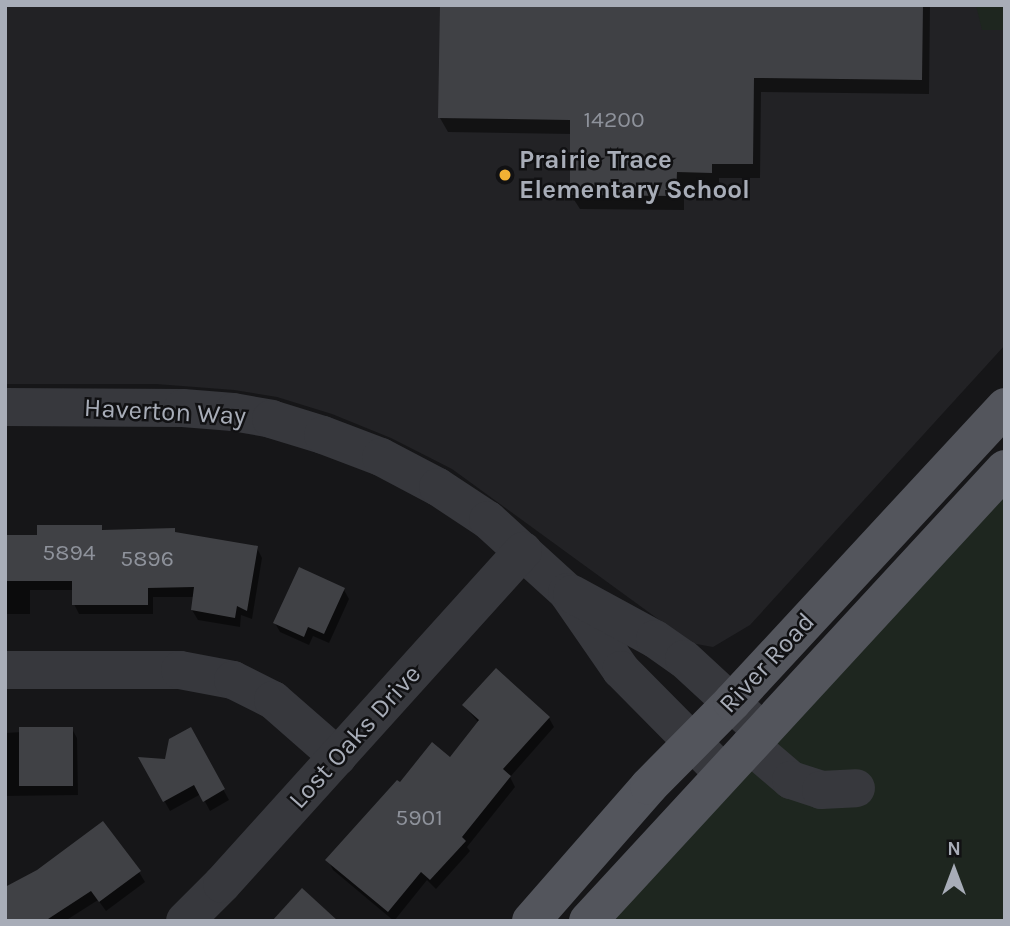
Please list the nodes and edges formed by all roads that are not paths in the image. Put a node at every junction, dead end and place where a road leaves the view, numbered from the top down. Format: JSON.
{"nodes":[{"id":1,"x":5,"y":407,"type":"edge"},
{"id":2,"x":1005,"y":407,"type":"edge"},
{"id":3,"x":1005,"y":470,"type":"edge"},
{"id":4,"x":523,"y":551,"type":"junction"},
{"id":5,"x":568,"y":592,"type":"junction"},
{"id":6,"x":5,"y":670,"type":"edge"},
{"id":7,"x":732,"y":702,"type":"junction"},
{"id":8,"x":756,"y":738,"type":"junction"},
{"id":9,"x":691,"y":742,"type":"junction"},
{"id":10,"x":338,"y":757,"type":"junction"},
{"id":11,"x":723,"y":773,"type":"junction"},
{"id":12,"x":856,"y":788,"type":"dead end"},
{"id":13,"x":185,"y":921,"type":"edge"},
{"id":14,"x":531,"y":921,"type":"edge"},
{"id":15,"x":588,"y":921,"type":"edge"}],
"edges":[{"from":1,"to":4,"type":"street","name":"Haverton Way"},
{"from":2,"to":7,"type":"main road","name":"River Road"},
{"from":3,"to":8,"type":"main road","name":"River Road"},
{"from":4,"to":5,"type":"street","name":"Haverton Way"},
{"from":4,"to":10,"type":"street","name":"Lost Oaks Drive"},
{"from":5,"to":7,"type":"street","name":"Haverton Way"},
{"from":5,"to":9,"type":"street","name":"Haverton Way"},
{"from":6,"to":10,"type":"street"},
{"from":7,"to":8,"type":"street","name":"Haverton Way"},
{"from":7,"to":9,"type":"main road","name":"River Road"},
{"from":8,"to":11,"type":"main road","name":"River Road"},
{"from":8,"to":12,"type":"street","name":"Haverton Way"},
{"from":9,"to":11,"type":"street","name":"Haverton Way"},
{"from":9,"to":14,"type":"main road","name":"River Road"},
{"from":10,"to":13,"type":"street","name":"Lost Oaks Drive"},
{"from":11,"to":15,"type":"main road","name":"River Road"}]}
